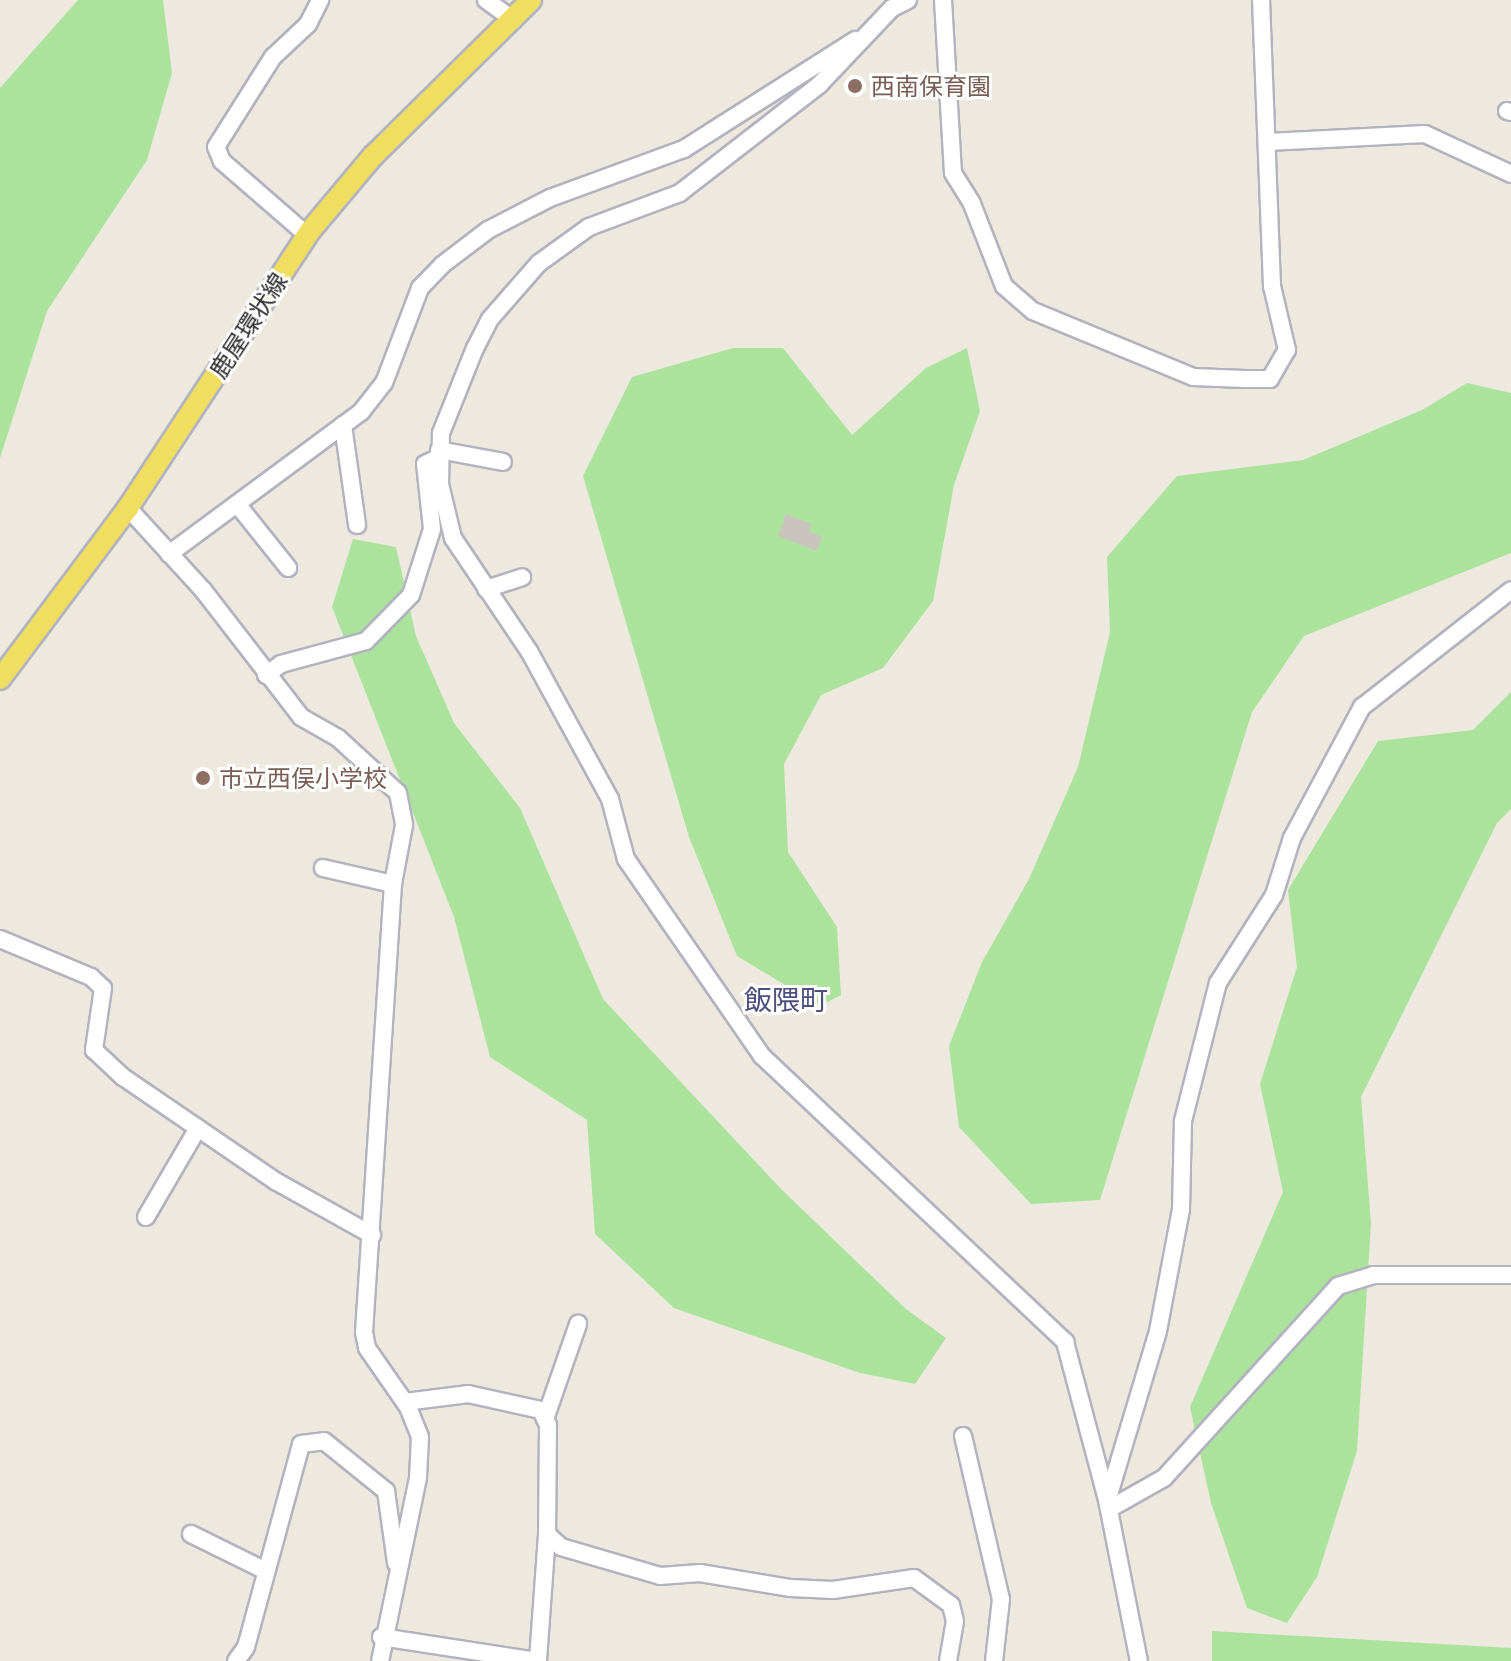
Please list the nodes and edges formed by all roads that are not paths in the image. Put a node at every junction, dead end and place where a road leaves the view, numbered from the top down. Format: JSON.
{"nodes":[{"id":1,"x":320,"y":0,"type":"edge"},
{"id":2,"x":486,"y":0,"type":"edge"},
{"id":3,"x":531,"y":0,"type":"edge"},
{"id":4,"x":908,"y":0,"type":"edge"},
{"id":5,"x":943,"y":0,"type":"edge"},
{"id":6,"x":1261,"y":0,"type":"edge"},
{"id":7,"x":514,"y":20,"type":"junction"},
{"id":8,"x":868,"y":34,"type":"junction"},
{"id":9,"x":1268,"y":142,"type":"junction"},
{"id":10,"x":1511,"y":174,"type":"edge"},
{"id":11,"x":307,"y":235,"type":"junction"},
{"id":12,"x":343,"y":425,"type":"junction"},
{"id":13,"x":439,"y":454,"type":"junction"},
{"id":14,"x":503,"y":462,"type":"dead end"},
{"id":15,"x":237,"y":504,"type":"junction"},
{"id":16,"x":128,"y":508,"type":"junction"},
{"id":17,"x":357,"y":525,"type":"dead end"},
{"id":18,"x":169,"y":554,"type":"junction"},
{"id":19,"x":288,"y":568,"type":"dead end"},
{"id":20,"x":522,"y":577,"type":"dead end"},
{"id":21,"x":486,"y":589,"type":"junction"},
{"id":22,"x":1511,"y":590,"type":"edge"},
{"id":23,"x":266,"y":675,"type":"junction"},
{"id":24,"x":0,"y":679,"type":"edge"},
{"id":25,"x":323,"y":868,"type":"dead end"},
{"id":26,"x":393,"y":884,"type":"junction"},
{"id":27,"x":0,"y":939,"type":"edge"},
{"id":28,"x":198,"y":1128,"type":"junction"},
{"id":29,"x":146,"y":1217,"type":"dead end"},
{"id":30,"x":372,"y":1235,"type":"junction"},
{"id":31,"x":1511,"y":1275,"type":"edge"},
{"id":32,"x":578,"y":1324,"type":"dead end"},
{"id":33,"x":405,"y":1402,"type":"junction"},
{"id":34,"x":545,"y":1419,"type":"junction"},
{"id":35,"x":963,"y":1436,"type":"dead end"},
{"id":36,"x":1108,"y":1504,"type":"junction"},
{"id":37,"x":191,"y":1534,"type":"dead end"},
{"id":38,"x":547,"y":1534,"type":"junction"},
{"id":39,"x":397,"y":1568,"type":"junction"},
{"id":40,"x":264,"y":1570,"type":"junction"},
{"id":41,"x":381,"y":1637,"type":"junction"},
{"id":42,"x":538,"y":1660,"type":"edge"},
{"id":43,"x":236,"y":1661,"type":"edge"},
{"id":44,"x":380,"y":1661,"type":"edge"},
{"id":45,"x":948,"y":1661,"type":"edge"},
{"id":46,"x":994,"y":1661,"type":"edge"},
{"id":47,"x":1139,"y":1661,"type":"edge"}],
"edges":[{"from":1,"to":11,"type":"street"},
{"from":2,"to":7,"type":"street"},
{"from":3,"to":7,"type":"main road","name":"鹿屋環状線"},
{"from":4,"to":8,"type":"street"},
{"from":5,"to":9,"type":"street"},
{"from":6,"to":9,"type":"street"},
{"from":7,"to":11,"type":"main road","name":"鹿屋環状線"},
{"from":8,"to":12,"type":"street"},
{"from":8,"to":13,"type":"street"},
{"from":9,"to":10,"type":"street"},
{"from":11,"to":16,"type":"main road","name":"鹿屋環状線"},
{"from":12,"to":15,"type":"street"},
{"from":12,"to":17,"type":"street"},
{"from":13,"to":14,"type":"street"},
{"from":13,"to":21,"type":"street"},
{"from":13,"to":23,"type":"street"},
{"from":15,"to":18,"type":"street"},
{"from":15,"to":19,"type":"street"},
{"from":16,"to":18,"type":"street"},
{"from":16,"to":24,"type":"main road","name":"鹿屋環状線"},
{"from":18,"to":23,"type":"street"},
{"from":20,"to":21,"type":"street"},
{"from":21,"to":36,"type":"street"},
{"from":22,"to":36,"type":"street"},
{"from":23,"to":26,"type":"street"},
{"from":25,"to":26,"type":"street"},
{"from":26,"to":30,"type":"street"},
{"from":27,"to":28,"type":"street"},
{"from":28,"to":29,"type":"street"},
{"from":28,"to":30,"type":"street"},
{"from":30,"to":33,"type":"street"},
{"from":31,"to":36,"type":"street"},
{"from":32,"to":34,"type":"street"},
{"from":33,"to":34,"type":"street"},
{"from":33,"to":39,"type":"street"},
{"from":34,"to":38,"type":"street"},
{"from":35,"to":46,"type":"street"},
{"from":36,"to":47,"type":"street"},
{"from":37,"to":40,"type":"street"},
{"from":38,"to":42,"type":"street"},
{"from":38,"to":45,"type":"street"},
{"from":39,"to":40,"type":"street"},
{"from":39,"to":41,"type":"street"},
{"from":40,"to":43,"type":"street"},
{"from":41,"to":42,"type":"street"},
{"from":41,"to":44,"type":"street"}]}
